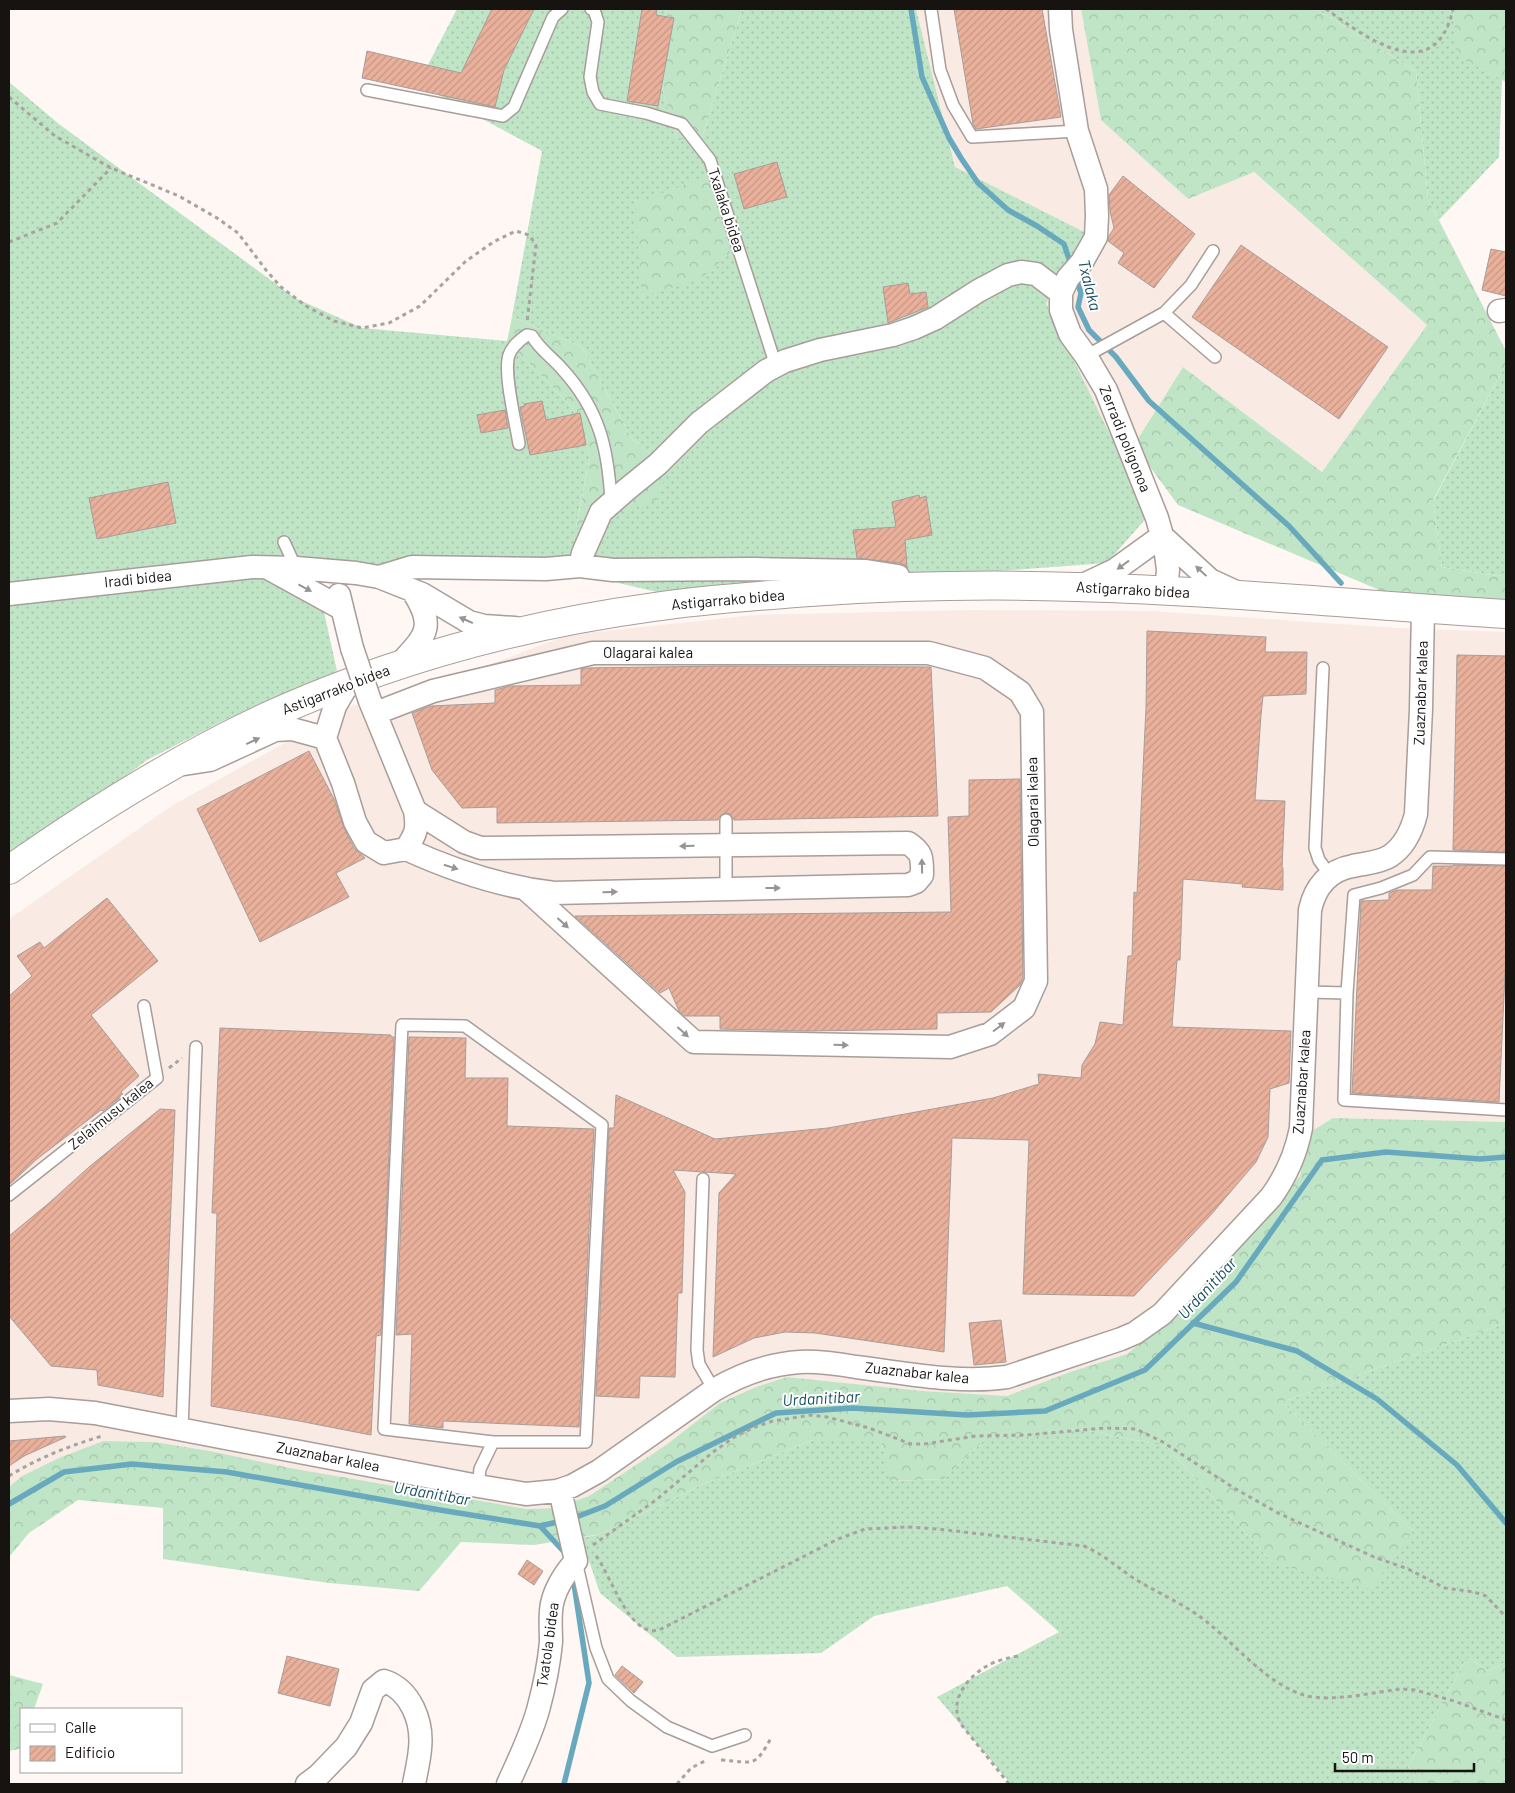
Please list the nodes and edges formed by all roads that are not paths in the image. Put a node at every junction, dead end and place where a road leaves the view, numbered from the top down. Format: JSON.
{"nodes":[{"id":1,"x":562,"y":9,"type":"edge"},
{"id":2,"x":591,"y":9,"type":"edge"},
{"id":3,"x":931,"y":9,"type":"edge"},
{"id":4,"x":1060,"y":9,"type":"edge"},
{"id":5,"x":367,"y":90,"type":"dead end"},
{"id":6,"x":1077,"y":131,"type":"junction"},
{"id":7,"x":1213,"y":251,"type":"dead end"},
{"id":8,"x":1070,"y":278,"type":"junction"},
{"id":9,"x":1164,"y":313,"type":"junction"},
{"id":10,"x":1092,"y":353,"type":"junction"},
{"id":11,"x":1215,"y":357,"type":"dead end"},
{"id":12,"x":776,"y":366,"type":"junction"},
{"id":13,"x":519,"y":444,"type":"dead end"},
{"id":14,"x":611,"y":502,"type":"junction"},
{"id":15,"x":1162,"y":536,"type":"junction"},
{"id":16,"x":284,"y":542,"type":"dead end"},
{"id":17,"x":580,"y":566,"type":"junction"},
{"id":18,"x":267,"y":568,"type":"junction"},
{"id":19,"x":296,"y":568,"type":"junction"},
{"id":20,"x":338,"y":571,"type":"junction"},
{"id":21,"x":379,"y":577,"type":"junction"},
{"id":22,"x":901,"y":587,"type":"junction"},
{"id":23,"x":1079,"y":587,"type":"junction"},
{"id":24,"x":412,"y":590,"type":"junction"},
{"id":25,"x":1166,"y":591,"type":"junction"},
{"id":26,"x":9,"y":594,"type":"edge"},
{"id":27,"x":1242,"y":596,"type":"junction"},
{"id":28,"x":341,"y":608,"type":"junction"},
{"id":29,"x":1423,"y":609,"type":"junction"},
{"id":30,"x":1506,"y":614,"type":"edge"},
{"id":31,"x":531,"y":629,"type":"junction"},
{"id":32,"x":397,"y":667,"type":"junction"},
{"id":33,"x":1322,"y":668,"type":"dead end"},
{"id":34,"x":348,"y":684,"type":"junction"},
{"id":35,"x":373,"y":707,"type":"junction"},
{"id":36,"x":325,"y":738,"type":"junction"},
{"id":37,"x":173,"y":765,"type":"junction"},
{"id":38,"x":415,"y":811,"type":"junction"},
{"id":39,"x":726,"y":820,"type":"dead end"},
{"id":40,"x":726,"y":845,"type":"junction"},
{"id":41,"x":516,"y":848,"type":"junction"},
{"id":42,"x":406,"y":849,"type":"junction"},
{"id":43,"x":1506,"y":859,"type":"edge"},
{"id":44,"x":9,"y":870,"type":"edge"},
{"id":45,"x":1335,"y":872,"type":"junction"},
{"id":46,"x":520,"y":888,"type":"junction"},
{"id":47,"x":726,"y":888,"type":"junction"},
{"id":48,"x":1313,"y":992,"type":"junction"},
{"id":49,"x":1347,"y":993,"type":"junction"},
{"id":50,"x":144,"y":1006,"type":"dead end"},
{"id":51,"x":196,"y":1047,"type":"road end"},
{"id":52,"x":1506,"y":1110,"type":"edge"},
{"id":53,"x":703,"y":1179,"type":"dead end"},
{"id":54,"x":9,"y":1195,"type":"edge"},
{"id":55,"x":714,"y":1390,"type":"junction"},
{"id":56,"x":9,"y":1411,"type":"edge"},
{"id":57,"x":182,"y":1430,"type":"junction"},
{"id":58,"x":493,"y":1442,"type":"junction"},
{"id":59,"x":478,"y":1486,"type":"junction"},
{"id":60,"x":562,"y":1497,"type":"junction"},
{"id":61,"x":578,"y":1549,"type":"junction"},
{"id":62,"x":745,"y":1735,"type":"dead end"},
{"id":63,"x":307,"y":1784,"type":"edge"},
{"id":64,"x":414,"y":1784,"type":"edge"},
{"id":65,"x":508,"y":1784,"type":"edge"}],
"edges":[{"from":1,"to":5,"type":"lane"},
{"from":2,"to":12,"type":"lane","name":"Txalaka bidea"},
{"from":3,"to":6,"type":"lane"},
{"from":4,"to":6,"type":"street"},
{"from":6,"to":8,"type":"street"},
{"from":7,"to":9,"type":"lane"},
{"from":8,"to":10,"type":"street","name":"Zerradi poligonoa"},
{"from":8,"to":12,"type":"street"},
{"from":9,"to":10,"type":"lane"},
{"from":9,"to":11,"type":"lane"},
{"from":10,"to":15,"type":"street","name":"Zerradi poligonoa"},
{"from":12,"to":14,"type":"street"},
{"from":13,"to":14,"type":"lane"},
{"from":14,"to":17,"type":"street"},
{"from":15,"to":23,"type":"street","one_way":true},
{"from":15,"to":25,"type":"street","name":"Zerradi poligonoa"},
{"from":27,"to":15,"type":"street","one_way":true},
{"from":16,"to":19,"type":"lane"},
{"from":17,"to":21,"type":"street"},
{"from":17,"to":22,"type":"street"},
{"from":18,"to":19,"type":"street","name":"Iradi bidea"},
{"from":18,"to":26,"type":"street","name":"Iradi bidea"},
{"from":18,"to":28,"type":"street","one_way":true},
{"from":19,"to":20,"type":"street","name":"Iradi bidea"},
{"from":20,"to":21,"type":"street","name":"Iradi bidea"},
{"from":20,"to":28,"type":"street"},
{"from":21,"to":24,"type":"street"},
{"from":22,"to":23,"type":"main road","name":"Astigarrako bidea"},
{"from":22,"to":31,"type":"main road","name":"Astigarrako bidea"},
{"from":23,"to":25,"type":"main road","name":"Astigarrako bidea"},
{"from":31,"to":24,"type":"street","one_way":true},
{"from":24,"to":32,"type":"street"},
{"from":25,"to":27,"type":"main road","name":"Astigarrako bidea"},
{"from":27,"to":29,"type":"main road","name":"Astigarrako bidea"},
{"from":28,"to":35,"type":"street","bridge":true},
{"from":29,"to":30,"type":"main road","name":"Astigarrako bidea"},
{"from":29,"to":45,"type":"street","name":"Zuaznabar kalea"},
{"from":31,"to":32,"type":"main road","name":"Astigarrako bidea"},
{"from":32,"to":34,"type":"main road","name":"Astigarrako bidea"},
{"from":33,"to":45,"type":"lane"},
{"from":34,"to":36,"type":"street"},
{"from":34,"to":37,"type":"main road","name":"Astigarrako bidea"},
{"from":35,"to":38,"type":"street"},
{"from":46,"to":35,"type":"street","name":"Olagarai kalea","one_way":true},
{"from":37,"to":36,"type":"street","one_way":true},
{"from":36,"to":42,"type":"street"},
{"from":37,"to":44,"type":"main road","name":"Astigarrako bidea"},
{"from":38,"to":41,"type":"street","name":"Olagarai kalea"},
{"from":38,"to":42,"type":"street"},
{"from":39,"to":40,"type":"lane"},
{"from":40,"to":41,"type":"street","name":"Olagarai kalea","one_way":true},
{"from":40,"to":47,"type":"lane"},
{"from":47,"to":40,"type":"street","name":"Olagarai kalea","one_way":true},
{"from":41,"to":46,"type":"street"},
{"from":42,"to":46,"type":"street","name":"Olagarai kalea","one_way":true},
{"from":43,"to":49,"type":"lane"},
{"from":45,"to":48,"type":"street","name":"Zuaznabar kalea"},
{"from":46,"to":47,"type":"street","name":"Olagarai kalea","one_way":true},
{"from":48,"to":49,"type":"lane"},
{"from":48,"to":55,"type":"street","name":"Zuaznabar kalea"},
{"from":49,"to":52,"type":"lane"},
{"from":50,"to":54,"type":"lane","name":"Zelaimusu kalea"},
{"from":51,"to":57,"type":"lane"},
{"from":53,"to":55,"type":"lane"},
{"from":55,"to":60,"type":"street","name":"Zuaznabar kalea"},
{"from":56,"to":57,"type":"street","name":"Zuaznabar kalea"},
{"from":57,"to":59,"type":"street","name":"Zuaznabar kalea"},
{"from":58,"to":58,"type":"lane"},
{"from":58,"to":59,"type":"lane"},
{"from":59,"to":60,"type":"street","name":"Zuaznabar kalea"},
{"from":60,"to":61,"type":"street"},
{"from":61,"to":62,"type":"lane"},
{"from":61,"to":65,"type":"street","name":"Txatola bidea"},
{"from":63,"to":64,"type":"street"}]}
